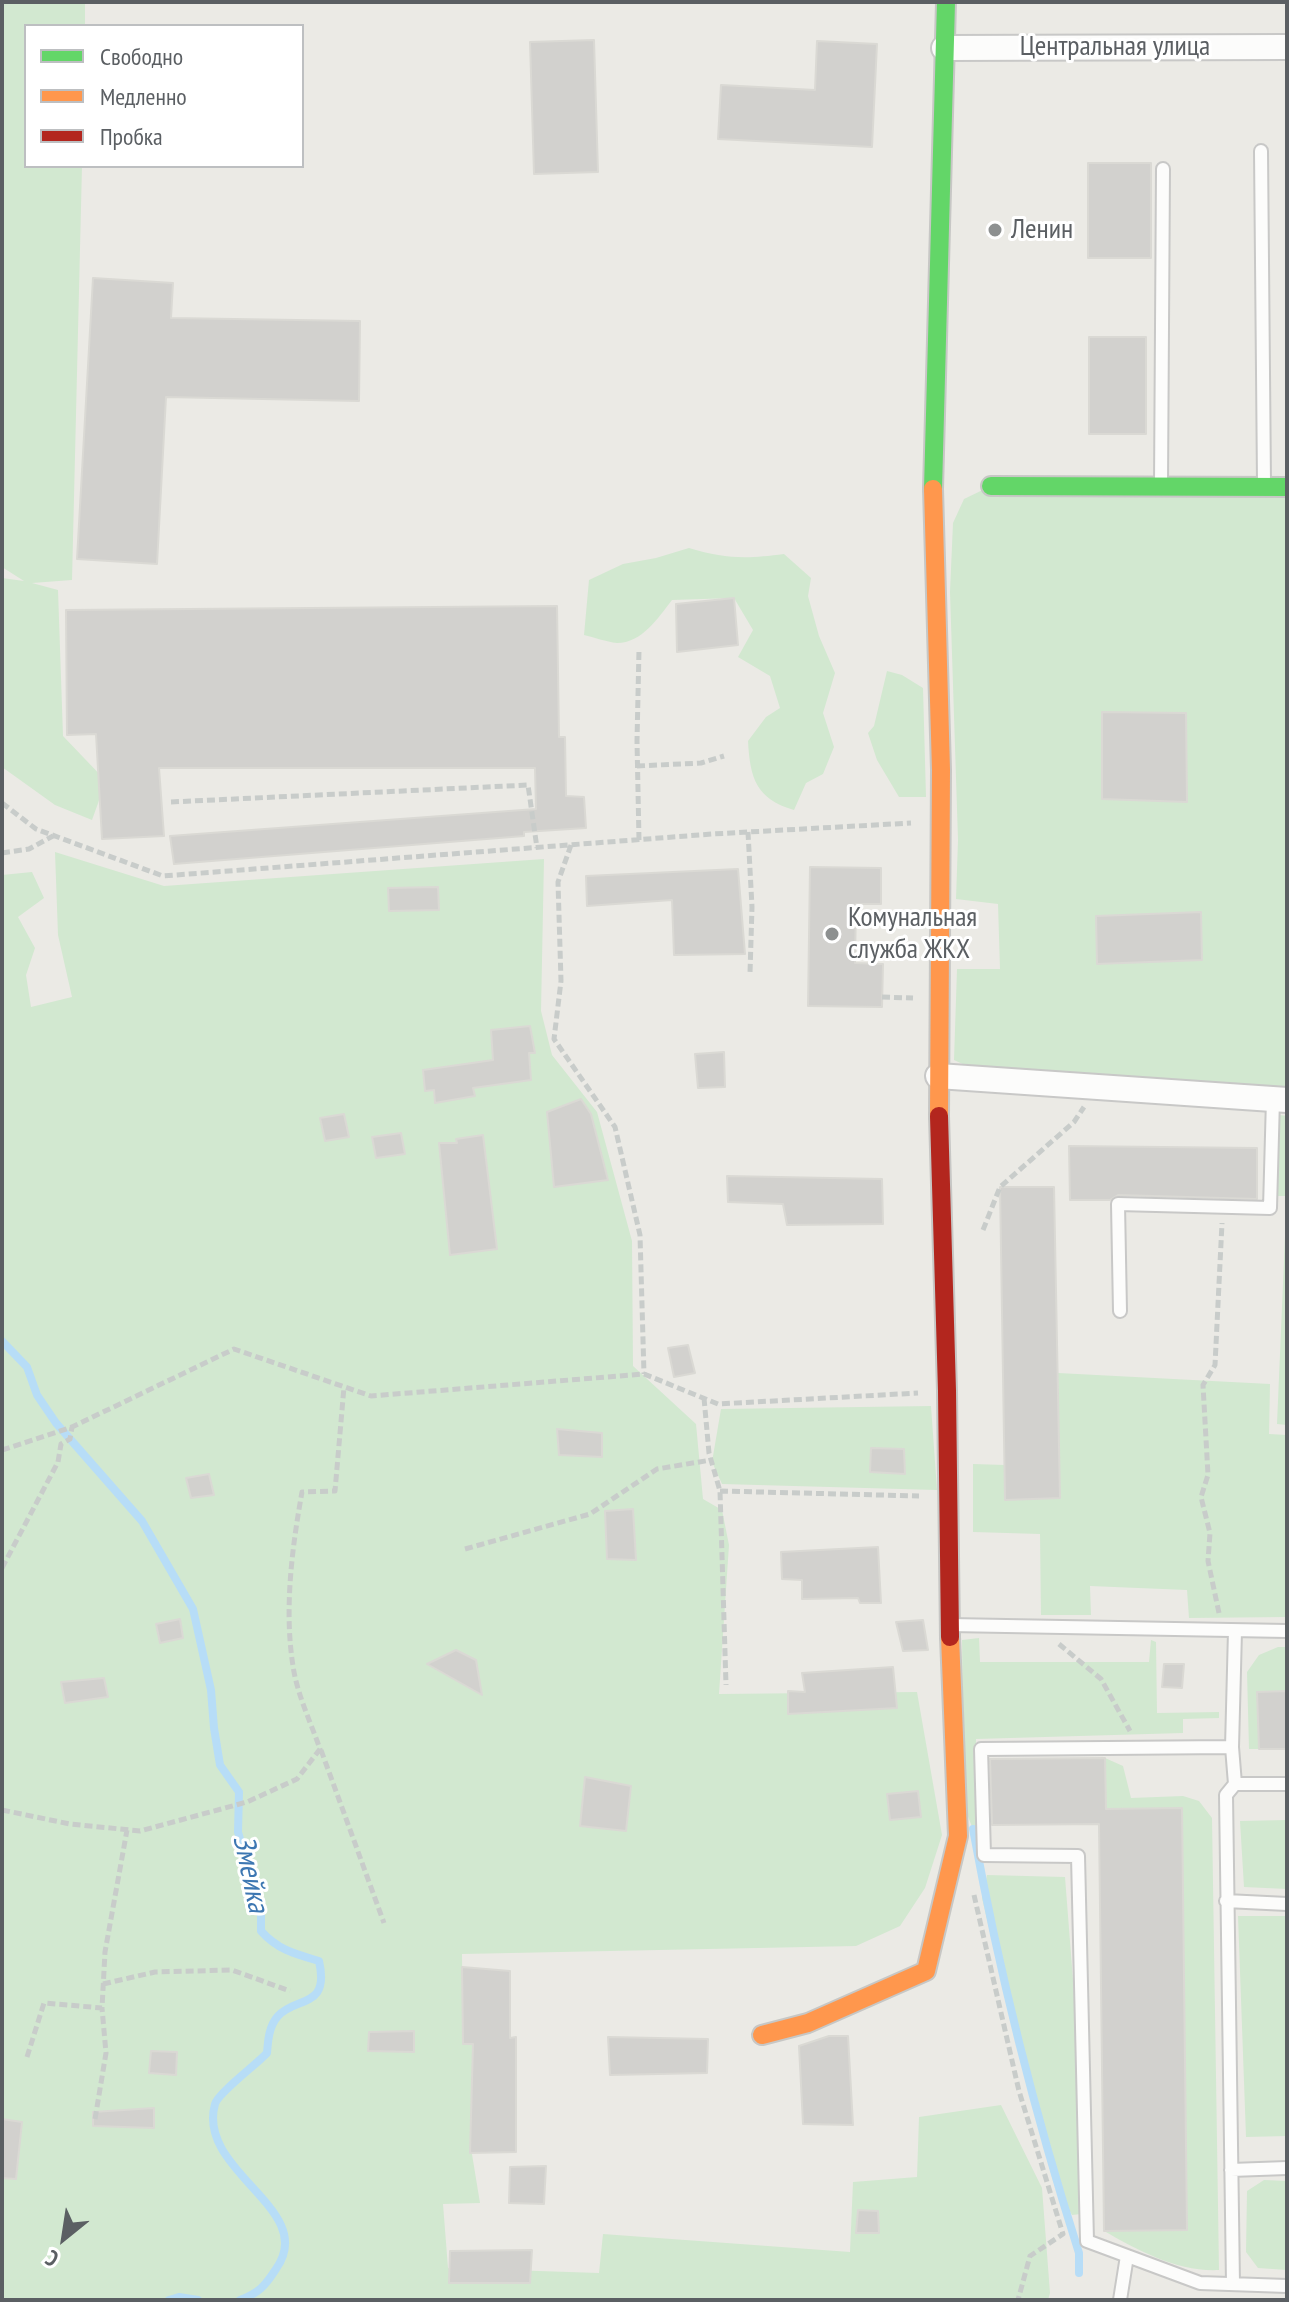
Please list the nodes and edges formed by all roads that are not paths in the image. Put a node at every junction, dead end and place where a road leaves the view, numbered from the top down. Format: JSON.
{"nodes":[{"id":1,"x":946,"y":2,"type":"edge"},
{"id":2,"x":1287,"y":47,"type":"edge"},
{"id":3,"x":944,"y":48,"type":"junction"},
{"id":4,"x":1261,"y":151,"type":"dead end"},
{"id":5,"x":1163,"y":169,"type":"dead end"},
{"id":6,"x":991,"y":486,"type":"dead end"},
{"id":7,"x":1161,"y":487,"type":"junction"},
{"id":8,"x":1264,"y":487,"type":"junction"},
{"id":9,"x":1287,"y":487,"type":"edge"},
{"id":10,"x":938,"y":1076,"type":"junction"},
{"id":11,"x":1280,"y":1100,"type":"edge"},
{"id":12,"x":1120,"y":1311,"type":"dead end"},
{"id":13,"x":949,"y":1625,"type":"junction"},
{"id":14,"x":1228,"y":1630,"type":"junction"},
{"id":15,"x":1287,"y":1631,"type":"edge"},
{"id":16,"x":1232,"y":1747,"type":"junction"},
{"id":17,"x":1235,"y":1784,"type":"junction"},
{"id":18,"x":1287,"y":1784,"type":"edge"},
{"id":19,"x":1226,"y":1901,"type":"junction"},
{"id":20,"x":1287,"y":1904,"type":"edge"},
{"id":21,"x":762,"y":2035,"type":"dead end"},
{"id":22,"x":1287,"y":2168,"type":"edge"},
{"id":23,"x":1231,"y":2170,"type":"junction"},
{"id":24,"x":1127,"y":2256,"type":"junction"},
{"id":25,"x":1233,"y":2284,"type":"junction"},
{"id":26,"x":1287,"y":2286,"type":"edge"},
{"id":27,"x":1120,"y":2300,"type":"edge"}],
"edges":[{"from":1,"to":3,"type":"street"},
{"from":2,"to":3,"type":"street","name":"Центральная улица"},
{"from":3,"to":10,"type":"street"},
{"from":4,"to":8,"type":"lane"},
{"from":5,"to":7,"type":"lane"},
{"from":6,"to":7,"type":"street"},
{"from":7,"to":8,"type":"street"},
{"from":8,"to":9,"type":"street"},
{"from":10,"to":11,"type":"street"},
{"from":10,"to":13,"type":"street"},
{"from":11,"to":12,"type":"lane"},
{"from":13,"to":14,"type":"lane"},
{"from":13,"to":21,"type":"street"},
{"from":14,"to":15,"type":"lane"},
{"from":14,"to":16,"type":"lane"},
{"from":16,"to":17,"type":"lane"},
{"from":16,"to":24,"type":"lane"},
{"from":17,"to":18,"type":"lane"},
{"from":17,"to":19,"type":"lane"},
{"from":19,"to":20,"type":"lane"},
{"from":19,"to":23,"type":"lane"},
{"from":22,"to":23,"type":"lane"},
{"from":23,"to":25,"type":"lane"},
{"from":24,"to":25,"type":"lane"},
{"from":24,"to":27,"type":"lane"},
{"from":25,"to":26,"type":"lane"}]}
